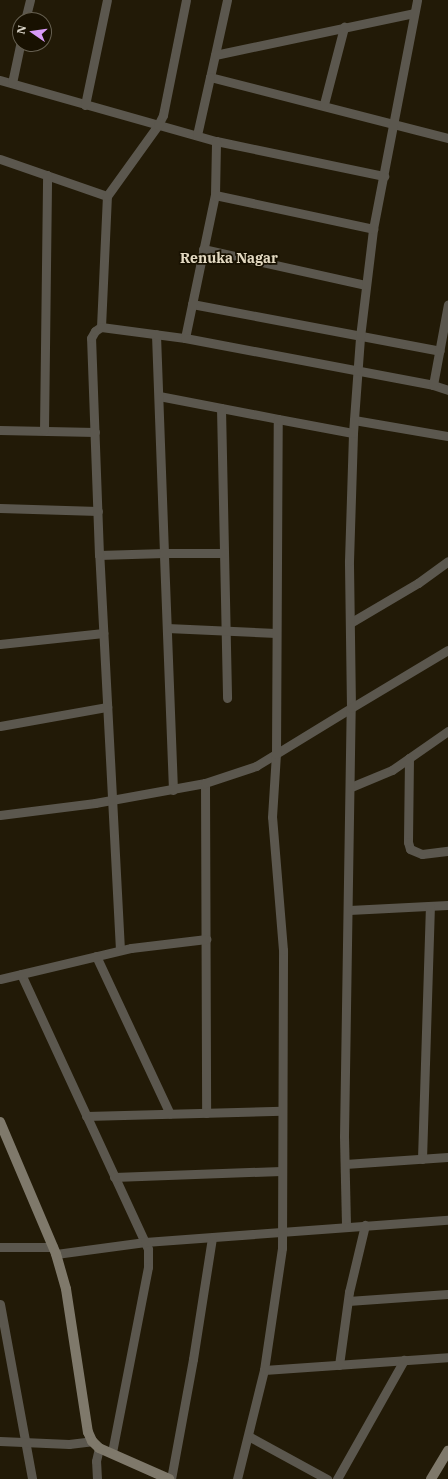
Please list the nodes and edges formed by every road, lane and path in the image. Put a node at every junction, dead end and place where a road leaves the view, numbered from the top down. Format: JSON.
{"nodes":[{"id":1,"x":30,"y":0,"type":"edge"},
{"id":2,"x":107,"y":0,"type":"edge"},
{"id":3,"x":186,"y":0,"type":"edge"},
{"id":4,"x":227,"y":0,"type":"edge"},
{"id":5,"x":417,"y":0,"type":"edge"},
{"id":6,"x":27,"y":12,"type":"edge"},
{"id":7,"x":414,"y":12,"type":"junction"},
{"id":8,"x":344,"y":27,"type":"junction"},
{"id":9,"x":18,"y":52,"type":"edge"},
{"id":10,"x":215,"y":55,"type":"junction"},
{"id":11,"x":210,"y":76,"type":"junction"},
{"id":12,"x":0,"y":80,"type":"edge"},
{"id":13,"x":12,"y":83,"type":"junction"},
{"id":14,"x":324,"y":104,"type":"junction"},
{"id":15,"x":85,"y":105,"type":"junction"},
{"id":16,"x":393,"y":122,"type":"junction"},
{"id":17,"x":158,"y":125,"type":"junction"},
{"id":18,"x":197,"y":135,"type":"junction"},
{"id":19,"x":448,"y":138,"type":"edge"},
{"id":20,"x":216,"y":140,"type":"junction"},
{"id":21,"x":0,"y":159,"type":"edge"},
{"id":22,"x":47,"y":175,"type":"junction"},
{"id":23,"x":384,"y":176,"type":"junction"},
{"id":24,"x":215,"y":195,"type":"junction"},
{"id":25,"x":107,"y":196,"type":"junction"},
{"id":26,"x":373,"y":229,"type":"junction"},
{"id":27,"x":203,"y":249,"type":"junction"},
{"id":28,"x":366,"y":285,"type":"junction"},
{"id":29,"x":192,"y":304,"type":"junction"},
{"id":30,"x":448,"y":304,"type":"edge"},
{"id":31,"x":101,"y":327,"type":"junction"},
{"id":32,"x":156,"y":334,"type":"junction"},
{"id":33,"x":360,"y":337,"type":"junction"},
{"id":34,"x":185,"y":338,"type":"junction"},
{"id":35,"x":440,"y":351,"type":"junction"},
{"id":36,"x":358,"y":372,"type":"junction"},
{"id":37,"x":433,"y":385,"type":"junction"},
{"id":38,"x":448,"y":390,"type":"edge"},
{"id":39,"x":159,"y":396,"type":"junction"},
{"id":40,"x":221,"y":408,"type":"junction"},
{"id":41,"x":278,"y":419,"type":"junction"},
{"id":42,"x":354,"y":420,"type":"junction"},
{"id":43,"x":0,"y":430,"type":"edge"},
{"id":44,"x":44,"y":430,"type":"junction"},
{"id":45,"x":95,"y":432,"type":"junction"},
{"id":46,"x":353,"y":433,"type":"junction"},
{"id":47,"x":448,"y":436,"type":"edge"},
{"id":48,"x":0,"y":508,"type":"edge"},
{"id":49,"x":98,"y":511,"type":"junction"},
{"id":50,"x":164,"y":553,"type":"junction"},
{"id":51,"x":224,"y":553,"type":"junction"},
{"id":52,"x":99,"y":555,"type":"junction"},
{"id":53,"x":448,"y":561,"type":"edge"},
{"id":54,"x":350,"y":623,"type":"junction"},
{"id":55,"x":167,"y":628,"type":"junction"},
{"id":56,"x":225,"y":631,"type":"junction"},
{"id":57,"x":103,"y":633,"type":"junction"},
{"id":58,"x":276,"y":633,"type":"junction"},
{"id":59,"x":0,"y":644,"type":"edge"},
{"id":60,"x":448,"y":650,"type":"edge"},
{"id":61,"x":227,"y":698,"type":"dead end"},
{"id":62,"x":108,"y":707,"type":"junction"},
{"id":63,"x":351,"y":708,"type":"junction"},
{"id":64,"x":0,"y":726,"type":"edge"},
{"id":65,"x":448,"y":731,"type":"edge"},
{"id":66,"x":276,"y":754,"type":"junction"},
{"id":67,"x":409,"y":758,"type":"junction"},
{"id":68,"x":205,"y":783,"type":"junction"},
{"id":69,"x":351,"y":787,"type":"junction"},
{"id":70,"x":173,"y":790,"type":"junction"},
{"id":71,"x":113,"y":799,"type":"junction"},
{"id":72,"x":0,"y":815,"type":"edge"},
{"id":73,"x":448,"y":851,"type":"edge"},
{"id":74,"x":448,"y":905,"type":"edge"},
{"id":75,"x":430,"y":906,"type":"junction"},
{"id":76,"x":349,"y":910,"type":"junction"},
{"id":77,"x":206,"y":940,"type":"junction"},
{"id":78,"x":120,"y":950,"type":"junction"},
{"id":79,"x":96,"y":956,"type":"junction"},
{"id":80,"x":21,"y":974,"type":"junction"},
{"id":81,"x":0,"y":980,"type":"edge"},
{"id":82,"x":282,"y":1111,"type":"junction"},
{"id":83,"x":206,"y":1113,"type":"junction"},
{"id":84,"x":170,"y":1114,"type":"junction"},
{"id":85,"x":86,"y":1116,"type":"junction"},
{"id":86,"x":0,"y":1122,"type":"edge"},
{"id":87,"x":448,"y":1157,"type":"edge"},
{"id":88,"x":422,"y":1159,"type":"junction"},
{"id":89,"x":345,"y":1164,"type":"junction"},
{"id":90,"x":282,"y":1171,"type":"junction"},
{"id":91,"x":114,"y":1177,"type":"junction"},
{"id":92,"x":448,"y":1220,"type":"edge"},
{"id":93,"x":366,"y":1224,"type":"junction"},
{"id":94,"x":346,"y":1225,"type":"junction"},
{"id":95,"x":281,"y":1232,"type":"junction"},
{"id":96,"x":212,"y":1237,"type":"junction"},
{"id":97,"x":145,"y":1242,"type":"junction"},
{"id":98,"x":0,"y":1247,"type":"edge"},
{"id":99,"x":54,"y":1251,"type":"junction"},
{"id":100,"x":448,"y":1294,"type":"edge"},
{"id":101,"x":348,"y":1301,"type":"junction"},
{"id":102,"x":0,"y":1304,"type":"edge"},
{"id":103,"x":448,"y":1357,"type":"edge"},
{"id":104,"x":404,"y":1360,"type":"junction"},
{"id":105,"x":339,"y":1365,"type":"junction"},
{"id":106,"x":264,"y":1370,"type":"junction"},
{"id":107,"x":250,"y":1437,"type":"junction"},
{"id":108,"x":0,"y":1441,"type":"edge"},
{"id":109,"x":26,"y":1443,"type":"junction"},
{"id":110,"x":95,"y":1444,"type":"junction"},
{"id":111,"x":448,"y":1451,"type":"edge"},
{"id":112,"x":112,"y":1453,"type":"junction"},
{"id":113,"x":32,"y":1479,"type":"edge"},
{"id":114,"x":97,"y":1479,"type":"edge"},
{"id":115,"x":170,"y":1479,"type":"edge"},
{"id":116,"x":237,"y":1479,"type":"edge"},
{"id":117,"x":327,"y":1479,"type":"edge"},
{"id":118,"x":337,"y":1479,"type":"edge"},
{"id":119,"x":431,"y":1479,"type":"edge"}],
"edges":[{"from":1,"to":6,"type":"street"},
{"from":2,"to":15,"type":"street"},
{"from":3,"to":17,"type":"street"},
{"from":4,"to":10,"type":"street"},
{"from":5,"to":7,"type":"street"},
{"from":7,"to":8,"type":"street"},
{"from":7,"to":16,"type":"street"},
{"from":8,"to":10,"type":"street"},
{"from":8,"to":14,"type":"street"},
{"from":9,"to":13,"type":"street"},
{"from":10,"to":11,"type":"street"},
{"from":11,"to":14,"type":"street"},
{"from":11,"to":18,"type":"street"},
{"from":12,"to":13,"type":"street"},
{"from":13,"to":15,"type":"street"},
{"from":14,"to":16,"type":"street"},
{"from":15,"to":17,"type":"street"},
{"from":16,"to":19,"type":"street"},
{"from":16,"to":23,"type":"street"},
{"from":17,"to":18,"type":"street"},
{"from":17,"to":25,"type":"street"},
{"from":18,"to":20,"type":"street"},
{"from":20,"to":23,"type":"street"},
{"from":20,"to":24,"type":"street"},
{"from":21,"to":22,"type":"street"},
{"from":22,"to":25,"type":"street"},
{"from":22,"to":44,"type":"street"},
{"from":23,"to":26,"type":"street"},
{"from":24,"to":26,"type":"street"},
{"from":24,"to":27,"type":"street"},
{"from":25,"to":31,"type":"street"},
{"from":26,"to":28,"type":"street"},
{"from":27,"to":28,"type":"street"},
{"from":27,"to":29,"type":"street"},
{"from":28,"to":33,"type":"street"},
{"from":29,"to":33,"type":"street"},
{"from":29,"to":34,"type":"street"},
{"from":30,"to":35,"type":"street"},
{"from":31,"to":32,"type":"street"},
{"from":31,"to":45,"type":"street"},
{"from":32,"to":34,"type":"street"},
{"from":32,"to":39,"type":"street"},
{"from":33,"to":35,"type":"street"},
{"from":33,"to":36,"type":"street"},
{"from":34,"to":36,"type":"street"},
{"from":35,"to":37,"type":"street"},
{"from":36,"to":37,"type":"street"},
{"from":36,"to":42,"type":"street"},
{"from":37,"to":38,"type":"street"},
{"from":39,"to":40,"type":"street"},
{"from":39,"to":50,"type":"street"},
{"from":40,"to":41,"type":"street"},
{"from":40,"to":51,"type":"street"},
{"from":41,"to":46,"type":"street"},
{"from":41,"to":58,"type":"street"},
{"from":42,"to":46,"type":"street"},
{"from":42,"to":47,"type":"street"},
{"from":43,"to":44,"type":"street"},
{"from":44,"to":45,"type":"street"},
{"from":45,"to":49,"type":"street"},
{"from":46,"to":54,"type":"street"},
{"from":48,"to":49,"type":"street"},
{"from":49,"to":52,"type":"street"},
{"from":50,"to":51,"type":"street"},
{"from":50,"to":52,"type":"street"},
{"from":50,"to":55,"type":"street"},
{"from":51,"to":56,"type":"street"},
{"from":52,"to":57,"type":"street"},
{"from":53,"to":54,"type":"street"},
{"from":54,"to":63,"type":"street"},
{"from":55,"to":56,"type":"street"},
{"from":55,"to":70,"type":"street"},
{"from":56,"to":58,"type":"street"},
{"from":56,"to":61,"type":"street"},
{"from":57,"to":59,"type":"street"},
{"from":57,"to":62,"type":"street"},
{"from":58,"to":66,"type":"street"},
{"from":60,"to":63,"type":"street"},
{"from":62,"to":64,"type":"street"},
{"from":62,"to":71,"type":"street"},
{"from":63,"to":66,"type":"street"},
{"from":63,"to":69,"type":"street"},
{"from":65,"to":67,"type":"street"},
{"from":66,"to":68,"type":"street"},
{"from":66,"to":82,"type":"street"},
{"from":67,"to":69,"type":"street"},
{"from":67,"to":73,"type":"street"},
{"from":68,"to":70,"type":"street"},
{"from":68,"to":77,"type":"street"},
{"from":69,"to":76,"type":"street"},
{"from":70,"to":71,"type":"street"},
{"from":71,"to":72,"type":"street"},
{"from":71,"to":78,"type":"street"},
{"from":74,"to":75,"type":"street"},
{"from":75,"to":76,"type":"street"},
{"from":75,"to":88,"type":"street"},
{"from":76,"to":89,"type":"street"},
{"from":77,"to":78,"type":"street"},
{"from":77,"to":83,"type":"street"},
{"from":78,"to":79,"type":"street"},
{"from":79,"to":80,"type":"street"},
{"from":79,"to":84,"type":"street"},
{"from":80,"to":81,"type":"street"},
{"from":80,"to":85,"type":"street"},
{"from":82,"to":83,"type":"street"},
{"from":82,"to":90,"type":"street"},
{"from":83,"to":84,"type":"street"},
{"from":84,"to":85,"type":"street"},
{"from":85,"to":91,"type":"street"},
{"from":86,"to":99,"type":"main road"},
{"from":87,"to":88,"type":"street"},
{"from":88,"to":89,"type":"street"},
{"from":89,"to":94,"type":"street"},
{"from":90,"to":91,"type":"street"},
{"from":90,"to":95,"type":"street"},
{"from":91,"to":97,"type":"street"},
{"from":92,"to":93,"type":"street"},
{"from":93,"to":94,"type":"street"},
{"from":93,"to":101,"type":"street"},
{"from":94,"to":95,"type":"street"},
{"from":95,"to":96,"type":"street"},
{"from":95,"to":106,"type":"street"},
{"from":96,"to":97,"type":"street"},
{"from":96,"to":115,"type":"street"},
{"from":97,"to":99,"type":"street"},
{"from":97,"to":112,"type":"street"},
{"from":98,"to":99,"type":"street"},
{"from":99,"to":110,"type":"main road"},
{"from":100,"to":101,"type":"street"},
{"from":101,"to":105,"type":"street"},
{"from":102,"to":109,"type":"street"},
{"from":103,"to":104,"type":"street"},
{"from":104,"to":105,"type":"street"},
{"from":104,"to":118,"type":"street"},
{"from":105,"to":106,"type":"street"},
{"from":106,"to":107,"type":"street"},
{"from":107,"to":116,"type":"street"},
{"from":107,"to":117,"type":"street"},
{"from":108,"to":109,"type":"street"},
{"from":109,"to":110,"type":"street"},
{"from":109,"to":113,"type":"street"},
{"from":110,"to":112,"type":"main road"},
{"from":110,"to":114,"type":"street"},
{"from":111,"to":119,"type":"main road"},
{"from":112,"to":115,"type":"main road"}]}
